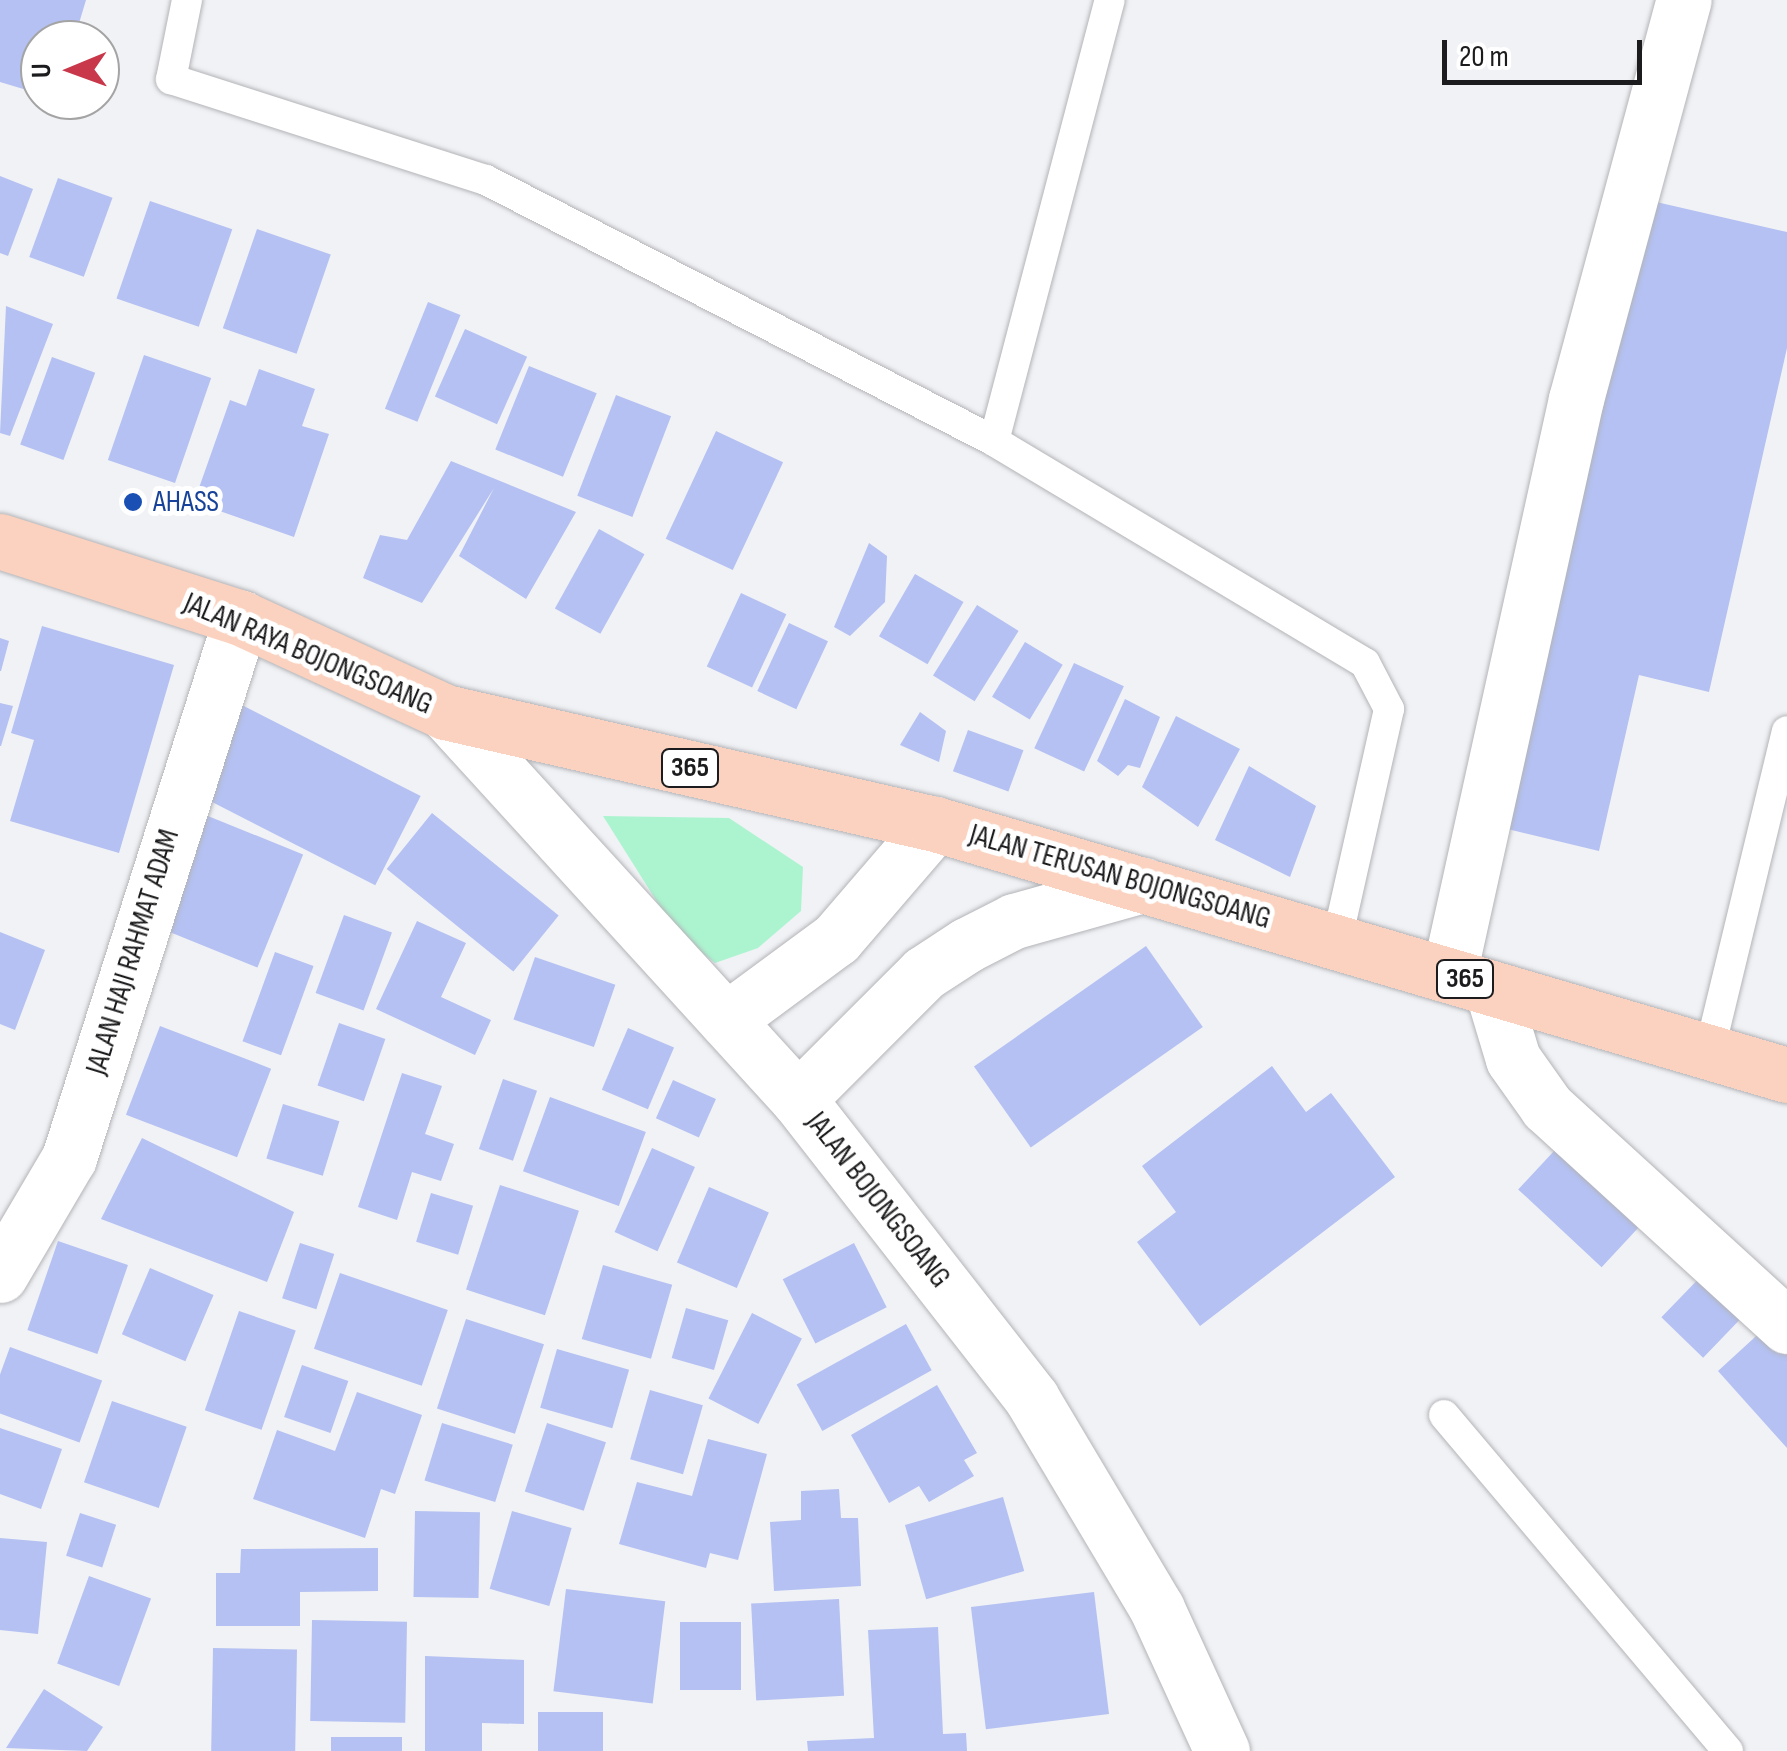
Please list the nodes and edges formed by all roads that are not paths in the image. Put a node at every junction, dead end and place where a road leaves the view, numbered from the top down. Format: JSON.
{"nodes":[{"id":1,"x":187,"y":0,"type":"edge"},
{"id":2,"x":1110,"y":0,"type":"edge"},
{"id":3,"x":1684,"y":0,"type":"edge"},
{"id":4,"x":994,"y":442,"type":"junction"},
{"id":5,"x":0,"y":540,"type":"edge"},
{"id":6,"x":241,"y":618,"type":"junction"},
{"id":7,"x":445,"y":712,"type":"junction"},
{"id":8,"x":1787,"y":732,"type":"edge"},
{"id":9,"x":935,"y":824,"type":"junction"},
{"id":10,"x":1143,"y":885,"type":"junction"},
{"id":11,"x":1338,"y":940,"type":"junction"},
{"id":12,"x":1470,"y":981,"type":"junction"},
{"id":13,"x":726,"y":1020,"type":"junction"},
{"id":14,"x":1709,"y":1053,"type":"junction"},
{"id":15,"x":1787,"y":1075,"type":"edge"},
{"id":16,"x":798,"y":1099,"type":"junction"},
{"id":17,"x":0,"y":1275,"type":"edge"},
{"id":18,"x":1787,"y":1326,"type":"edge"},
{"id":19,"x":1444,"y":1415,"type":"dead end"},
{"id":20,"x":1222,"y":1751,"type":"edge"},
{"id":21,"x":1728,"y":1751,"type":"edge"}],
"edges":[{"from":1,"to":4,"type":"lane"},
{"from":2,"to":4,"type":"lane"},
{"from":3,"to":12,"type":"street"},
{"from":4,"to":11,"type":"lane"},
{"from":5,"to":6,"type":"main road","name":"JALAN RAYA BOJONGSOANG","number":"365"},
{"from":6,"to":7,"type":"main road","name":"JALAN RAYA BOJONGSOANG","number":"365"},
{"from":6,"to":17,"type":"street","name":"JALAN HAJI RAHMAT ADAM"},
{"from":7,"to":9,"type":"main road","name":"JALAN TERUSAN BOJONGSOANG","number":"365"},
{"from":7,"to":13,"type":"street","name":"JALAN BOJONGSOANG"},
{"from":8,"to":14,"type":"lane"},
{"from":9,"to":10,"type":"main road","name":"JALAN TERUSAN BOJONGSOANG","number":"365"},
{"from":9,"to":13,"type":"street"},
{"from":10,"to":11,"type":"main road","name":"JALAN TERUSAN BOJONGSOANG","number":"365"},
{"from":10,"to":16,"type":"street"},
{"from":11,"to":12,"type":"main road","name":"JALAN TERUSAN BOJONGSOANG","number":"365"},
{"from":12,"to":14,"type":"main road","name":"JALAN TERUSAN BOJONGSOANG","number":"365"},
{"from":12,"to":18,"type":"street"},
{"from":13,"to":16,"type":"street","name":"JALAN BOJONGSOANG"},
{"from":14,"to":15,"type":"main road","name":"JALAN TERUSAN BOJONGSOANG","number":"365"},
{"from":16,"to":20,"type":"street","name":"JALAN BOJONGSOANG"},
{"from":19,"to":21,"type":"lane"}]}
